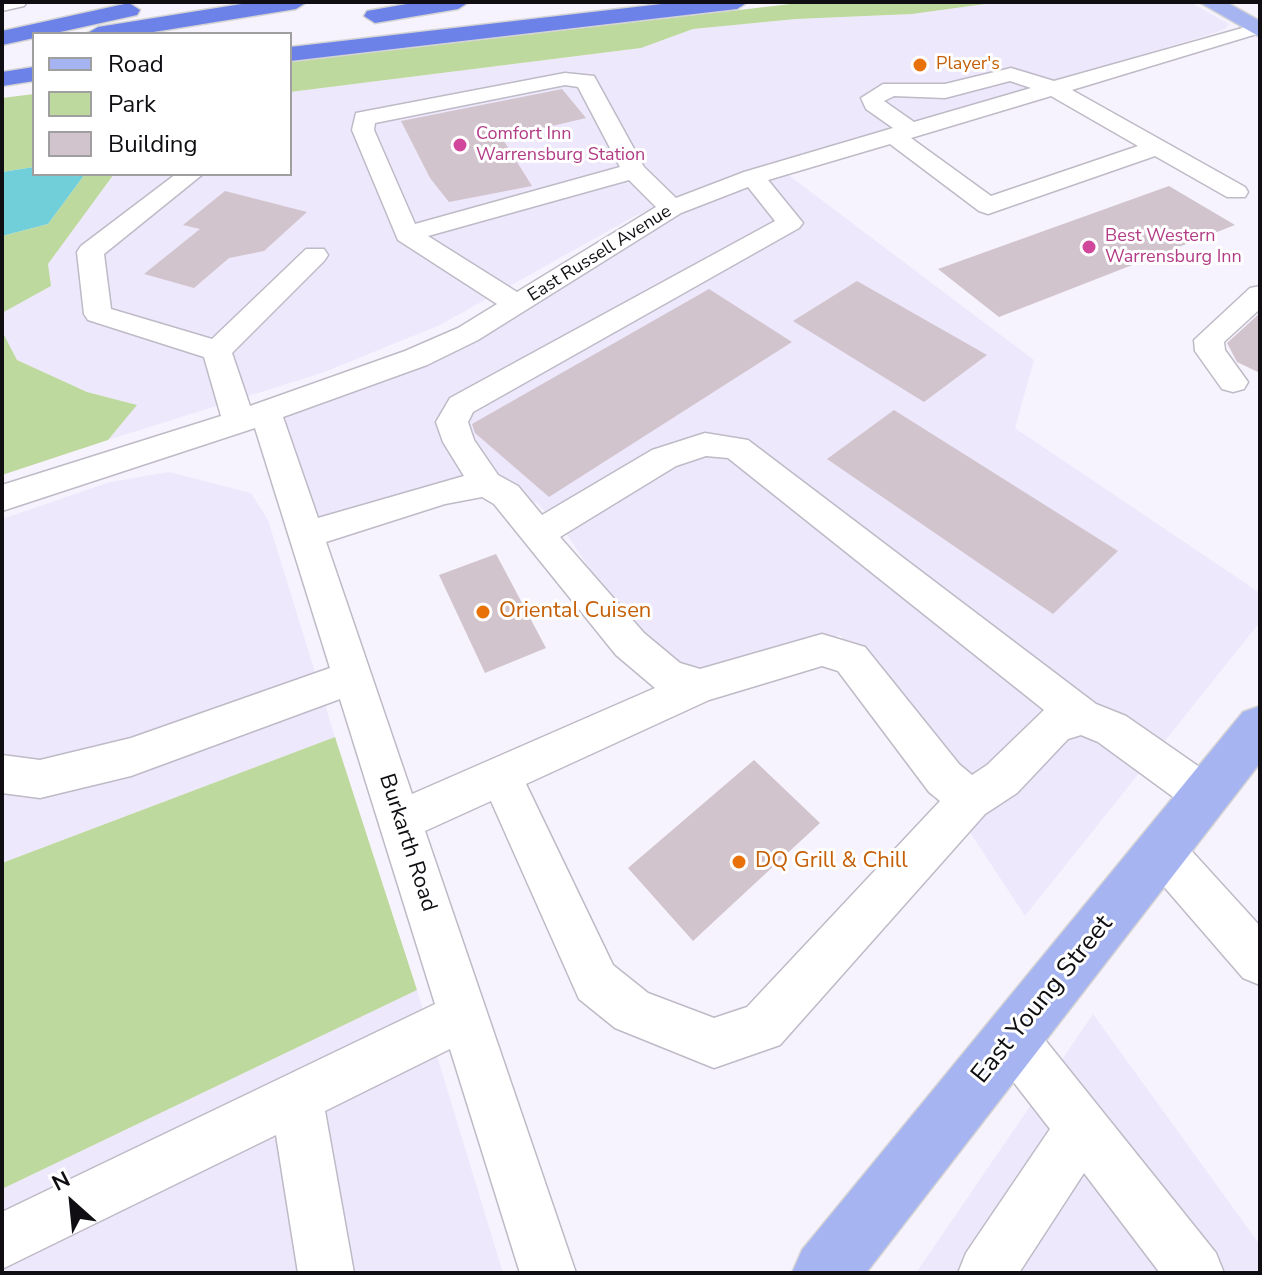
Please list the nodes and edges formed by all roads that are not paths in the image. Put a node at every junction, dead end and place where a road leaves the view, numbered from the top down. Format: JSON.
{"nodes":[{"id":1,"x":17,"y":2,"type":"edge"},
{"id":2,"x":163,"y":2,"type":"edge"},
{"id":3,"x":296,"y":2,"type":"edge"},
{"id":4,"x":458,"y":2,"type":"edge"},
{"id":5,"x":737,"y":2,"type":"edge"},
{"id":6,"x":1215,"y":3,"type":"edge"},
{"id":7,"x":2,"y":5,"type":"edge"},
{"id":8,"x":354,"y":20,"type":"dead end"},
{"id":9,"x":1258,"y":29,"type":"edge"},
{"id":10,"x":110,"y":32,"type":"edge"},
{"id":11,"x":2,"y":38,"type":"edge"},
{"id":12,"x":32,"y":44,"type":"edge"},
{"id":13,"x":2,"y":50,"type":"edge"},
{"id":14,"x":292,"y":54,"type":"edge"},
{"id":15,"x":32,"y":74,"type":"edge"},
{"id":16,"x":2,"y":79,"type":"edge"},
{"id":17,"x":32,"y":86,"type":"edge"},
{"id":18,"x":1053,"y":88,"type":"junction"},
{"id":19,"x":2,"y":91,"type":"edge"},
{"id":20,"x":903,"y":134,"type":"junction"},
{"id":21,"x":1158,"y":147,"type":"junction"},
{"id":22,"x":634,"y":171,"type":"junction"},
{"id":23,"x":188,"y":176,"type":"edge"},
{"id":24,"x":753,"y":177,"type":"junction"},
{"id":25,"x":1236,"y":192,"type":"dead end"},
{"id":26,"x":672,"y":208,"type":"junction"},
{"id":27,"x":407,"y":234,"type":"junction"},
{"id":28,"x":315,"y":255,"type":"dead end"},
{"id":29,"x":1260,"y":294,"type":"edge"},
{"id":30,"x":518,"y":305,"type":"junction"},
{"id":31,"x":217,"y":351,"type":"junction"},
{"id":32,"x":1233,"y":382,"type":"dead end"},
{"id":33,"x":253,"y":418,"type":"junction"},
{"id":34,"x":486,"y":484,"type":"junction"},
{"id":35,"x":2,"y":498,"type":"edge"},
{"id":36,"x":537,"y":534,"type":"junction"},
{"id":37,"x":306,"y":535,"type":"junction"},
{"id":38,"x":352,"y":677,"type":"junction"},
{"id":39,"x":700,"y":686,"type":"junction"},
{"id":40,"x":1082,"y":717,"type":"junction"},
{"id":41,"x":1260,"y":727,"type":"edge"},
{"id":42,"x":2,"y":774,"type":"edge"},
{"id":43,"x":501,"y":776,"type":"junction"},
{"id":44,"x":1206,"y":796,"type":"junction"},
{"id":45,"x":970,"y":800,"type":"junction"},
{"id":46,"x":400,"y":821,"type":"junction"},
{"id":47,"x":1162,"y":851,"type":"junction"},
{"id":48,"x":1260,"y":961,"type":"edge"},
{"id":49,"x":464,"y":1016,"type":"junction"},
{"id":50,"x":1012,"y":1039,"type":"junction"},
{"id":51,"x":296,"y":1096,"type":"junction"},
{"id":52,"x":1085,"y":1132,"type":"junction"},
{"id":53,"x":2,"y":1241,"type":"edge"},
{"id":54,"x":326,"y":1273,"type":"edge"},
{"id":55,"x":548,"y":1273,"type":"edge"},
{"id":56,"x":825,"y":1273,"type":"edge"},
{"id":57,"x":986,"y":1273,"type":"edge"},
{"id":58,"x":1196,"y":1273,"type":"edge"}],
"edges":[{"from":1,"to":7,"type":"street"},
{"from":2,"to":11,"type":"highway"},
{"from":3,"to":10,"type":"highway"},
{"from":4,"to":8,"type":"highway"},
{"from":5,"to":14,"type":"highway"},
{"from":6,"to":9,"type":"main road"},
{"from":9,"to":18,"type":"street","name":"East Russell Avenue"},
{"from":12,"to":13,"type":"highway"},
{"from":15,"to":16,"type":"highway"},
{"from":17,"to":19,"type":"highway"},
{"from":18,"to":20,"type":"street","name":"East Russell Avenue"},
{"from":18,"to":20,"type":"street"},
{"from":18,"to":21,"type":"street"},
{"from":20,"to":21,"type":"street"},
{"from":20,"to":24,"type":"street","name":"East Russell Avenue"},
{"from":21,"to":25,"type":"street"},
{"from":22,"to":26,"type":"street"},
{"from":22,"to":27,"type":"street"},
{"from":22,"to":27,"type":"street"},
{"from":23,"to":31,"type":"street"},
{"from":24,"to":26,"type":"street","name":"East Russell Avenue"},
{"from":24,"to":34,"type":"street"},
{"from":26,"to":30,"type":"street","name":"East Russell Avenue"},
{"from":27,"to":30,"type":"street"},
{"from":28,"to":31,"type":"street"},
{"from":29,"to":32,"type":"street"},
{"from":30,"to":33,"type":"street","name":"East Russell Avenue"},
{"from":31,"to":33,"type":"street","name":"Burkarth Road"},
{"from":33,"to":35,"type":"street","name":"East Russell Avenue"},
{"from":33,"to":37,"type":"street","name":"Burkarth Road"},
{"from":34,"to":36,"type":"street"},
{"from":34,"to":37,"type":"street"},
{"from":36,"to":39,"type":"street"},
{"from":36,"to":40,"type":"street"},
{"from":37,"to":38,"type":"street","name":"Burkarth Road"},
{"from":38,"to":42,"type":"street"},
{"from":38,"to":46,"type":"street","name":"Burkarth Road"},
{"from":39,"to":43,"type":"street"},
{"from":39,"to":45,"type":"street"},
{"from":40,"to":44,"type":"street"},
{"from":40,"to":45,"type":"street"},
{"from":41,"to":44,"type":"main road","name":"East Young Street"},
{"from":43,"to":45,"type":"street"},
{"from":43,"to":46,"type":"street"},
{"from":44,"to":47,"type":"main road","name":"East Young Street"},
{"from":46,"to":49,"type":"street","name":"Burkarth Road"},
{"from":47,"to":48,"type":"street"},
{"from":47,"to":50,"type":"main road","name":"East Young Street"},
{"from":49,"to":51,"type":"street"},
{"from":49,"to":55,"type":"street","name":"Burkarth Road"},
{"from":50,"to":52,"type":"street"},
{"from":50,"to":56,"type":"main road","name":"East Young Street"},
{"from":51,"to":53,"type":"street"},
{"from":51,"to":54,"type":"street"},
{"from":52,"to":57,"type":"street"},
{"from":52,"to":58,"type":"street"}]}
